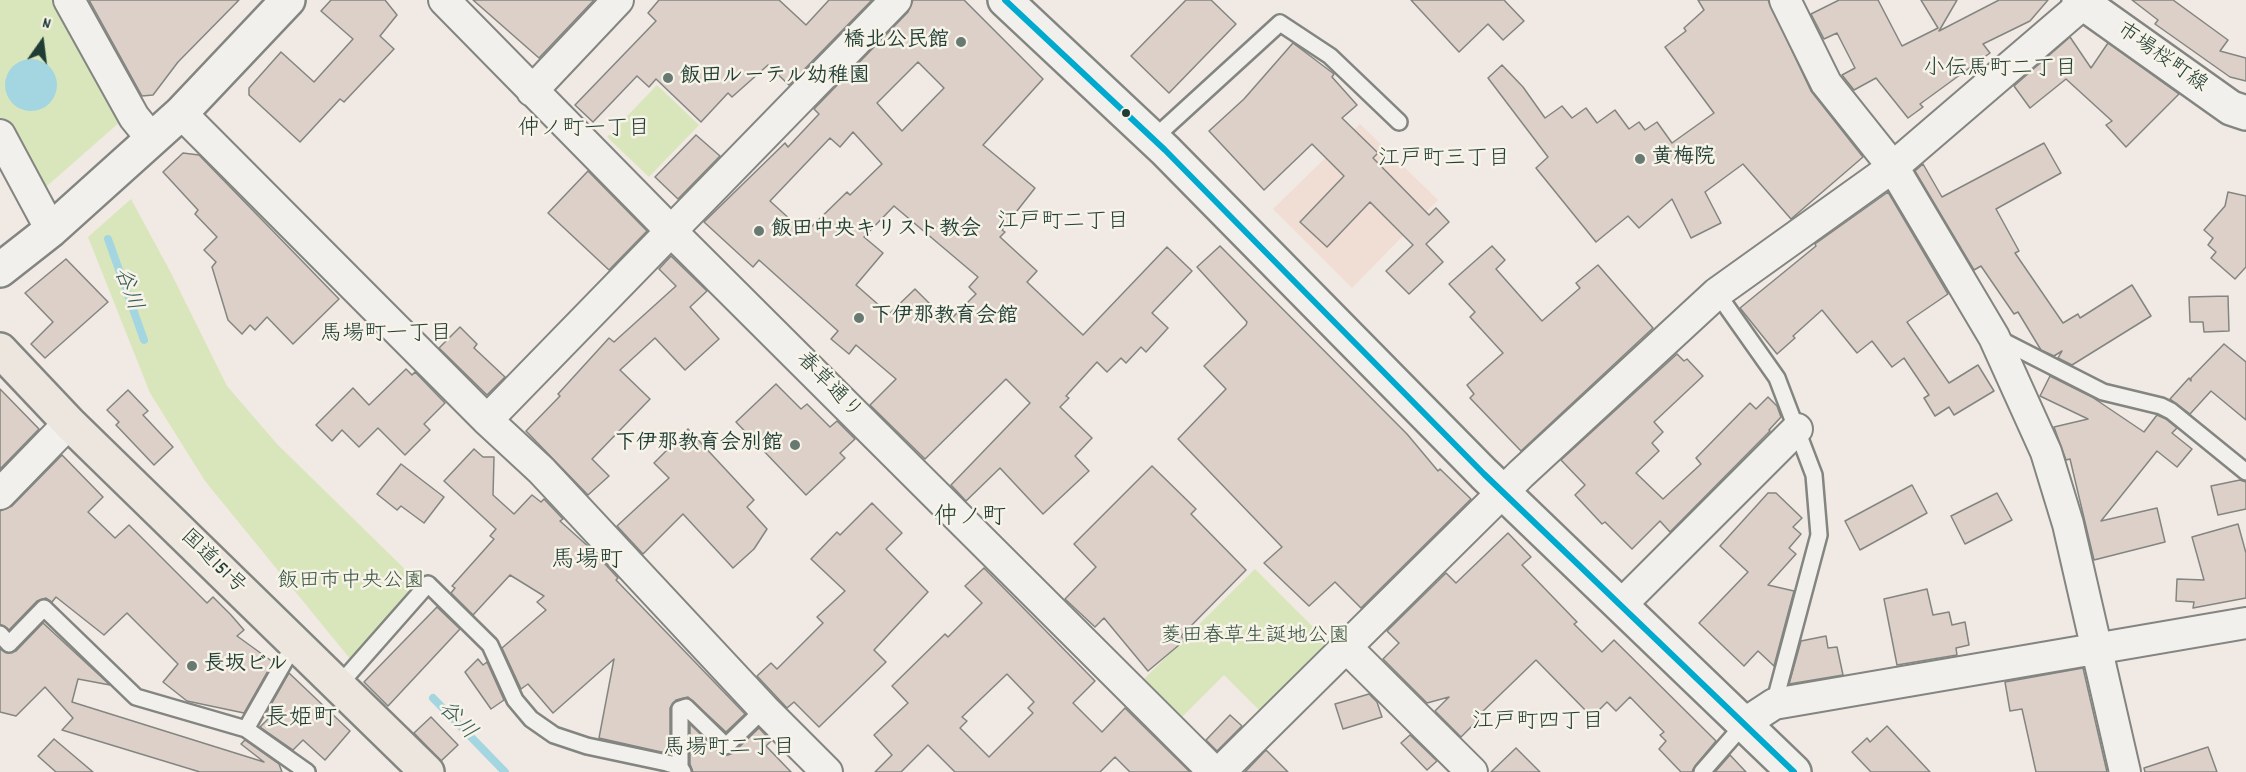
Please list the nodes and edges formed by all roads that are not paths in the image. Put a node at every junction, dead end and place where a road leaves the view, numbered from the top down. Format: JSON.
{"nodes":[{"id":1,"x":69,"y":0,"type":"edge"},
{"id":2,"x":288,"y":0,"type":"edge"},
{"id":3,"x":444,"y":0,"type":"edge"},
{"id":4,"x":618,"y":0,"type":"edge"},
{"id":5,"x":896,"y":0,"type":"edge"},
{"id":6,"x":1005,"y":0,"type":"edge"},
{"id":7,"x":1785,"y":0,"type":"edge"},
{"id":8,"x":2081,"y":2,"type":"edge"},
{"id":9,"x":532,"y":91,"type":"junction"},
{"id":10,"x":181,"y":113,"type":"junction"},
{"id":11,"x":2246,"y":113,"type":"edge"},
{"id":12,"x":1400,"y":122,"type":"dead end"},
{"id":13,"x":0,"y":135,"type":"edge"},
{"id":14,"x":151,"y":138,"type":"junction"},
{"id":15,"x":1153,"y":139,"type":"junction"},
{"id":16,"x":1893,"y":167,"type":"junction"},
{"id":17,"x":58,"y":225,"type":"junction"},
{"id":18,"x":673,"y":232,"type":"junction"},
{"id":19,"x":0,"y":270,"type":"edge"},
{"id":20,"x":1717,"y":293,"type":"junction"},
{"id":21,"x":1994,"y":337,"type":"junction"},
{"id":22,"x":0,"y":350,"type":"edge"},
{"id":23,"x":487,"y":420,"type":"junction"},
{"id":24,"x":69,"y":423,"type":"junction"},
{"id":25,"x":1797,"y":429,"type":"junction"},
{"id":26,"x":2246,"y":472,"type":"edge"},
{"id":27,"x":1504,"y":492,"type":"junction"},
{"id":28,"x":0,"y":494,"type":"edge"},
{"id":29,"x":1622,"y":604,"type":"junction"},
{"id":30,"x":2246,"y":623,"type":"edge"},
{"id":31,"x":0,"y":634,"type":"edge"},
{"id":32,"x":295,"y":643,"type":"junction"},
{"id":33,"x":1345,"y":646,"type":"junction"},
{"id":34,"x":2098,"y":649,"type":"junction"},
{"id":35,"x":339,"y":685,"type":"junction"},
{"id":36,"x":1774,"y":704,"type":"junction"},
{"id":37,"x":764,"y":709,"type":"junction"},
{"id":38,"x":1745,"y":723,"type":"junction"},
{"id":39,"x":246,"y":729,"type":"junction"},
{"id":40,"x":681,"y":770,"type":"edge"},
{"id":41,"x":307,"y":772,"type":"edge"},
{"id":42,"x":427,"y":772,"type":"edge"},
{"id":43,"x":827,"y":772,"type":"edge"},
{"id":44,"x":1214,"y":772,"type":"edge"},
{"id":45,"x":1220,"y":772,"type":"edge"},
{"id":46,"x":1472,"y":772,"type":"edge"},
{"id":47,"x":1702,"y":772,"type":"edge"},
{"id":48,"x":1794,"y":772,"type":"edge"},
{"id":49,"x":2125,"y":772,"type":"edge"}],
"edges":[{"from":1,"to":14,"type":"street"},
{"from":2,"to":10,"type":"street"},
{"from":3,"to":9,"type":"street","name":"春草通り"},
{"from":4,"to":9,"type":"street"},
{"from":5,"to":18,"type":"street"},
{"from":6,"to":15,"type":"street"},
{"from":7,"to":16,"type":"street"},
{"from":8,"to":11,"type":"street","name":"市場桜町線"},
{"from":8,"to":16,"type":"street"},
{"from":9,"to":18,"type":"street","name":"春草通り"},
{"from":10,"to":14,"type":"street"},
{"from":10,"to":23,"type":"street"},
{"from":12,"to":15,"type":"lane"},
{"from":13,"to":17,"type":"street"},
{"from":14,"to":17,"type":"street"},
{"from":15,"to":27,"type":"street"},
{"from":16,"to":20,"type":"street"},
{"from":16,"to":21,"type":"street"},
{"from":17,"to":19,"type":"street"},
{"from":18,"to":23,"type":"street"},
{"from":18,"to":44,"type":"street","name":"春草通り"},
{"from":20,"to":25,"type":"lane"},
{"from":20,"to":27,"type":"street"},
{"from":21,"to":26,"type":"lane"},
{"from":21,"to":34,"type":"street"},
{"from":22,"to":24,"type":"highway","name":"国道151号"},
{"from":23,"to":37,"type":"street"},
{"from":24,"to":28,"type":"street"},
{"from":24,"to":32,"type":"highway","name":"国道151号"},
{"from":25,"to":29,"type":"street"},
{"from":25,"to":36,"type":"lane"},
{"from":27,"to":29,"type":"street"},
{"from":27,"to":33,"type":"street"},
{"from":29,"to":38,"type":"street"},
{"from":30,"to":34,"type":"street"},
{"from":31,"to":39,"type":"lane"},
{"from":32,"to":35,"type":"highway","name":"国道151号"},
{"from":32,"to":39,"type":"lane"},
{"from":33,"to":45,"type":"street"},
{"from":33,"to":46,"type":"street"},
{"from":34,"to":36,"type":"street"},
{"from":34,"to":49,"type":"street"},
{"from":35,"to":40,"type":"lane"},
{"from":35,"to":42,"type":"highway","name":"国道151号"},
{"from":36,"to":38,"type":"street"},
{"from":37,"to":40,"type":"lane"},
{"from":37,"to":43,"type":"street"},
{"from":38,"to":47,"type":"lane"},
{"from":38,"to":48,"type":"street"},
{"from":39,"to":41,"type":"lane"}]}
